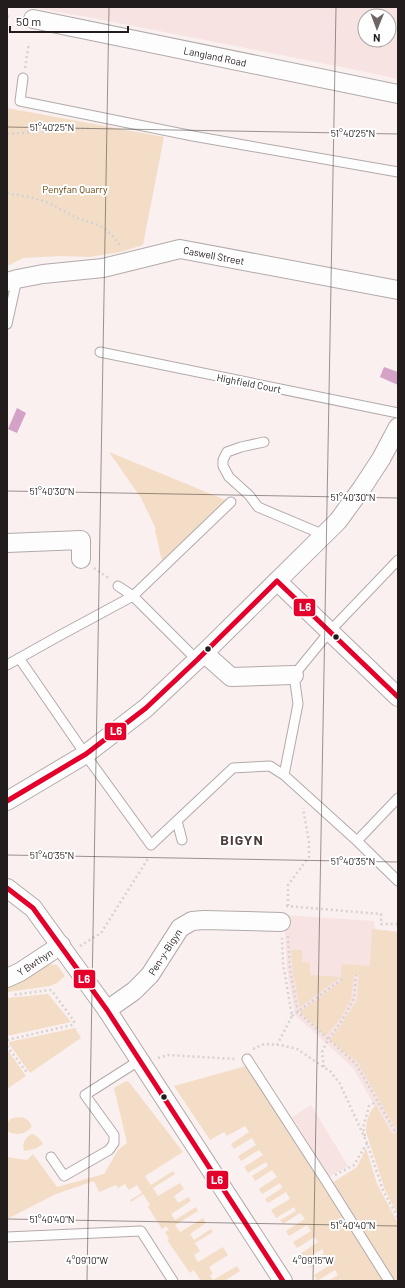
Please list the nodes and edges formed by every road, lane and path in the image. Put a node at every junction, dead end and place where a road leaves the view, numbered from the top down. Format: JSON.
{"nodes":[{"id":1,"x":33,"y":19,"type":"dead end"},
{"id":2,"x":29,"y":43,"type":"dead end"},
{"id":3,"x":23,"y":78,"type":"joint"},
{"id":4,"x":398,"y":94,"type":"edge"},
{"id":5,"x":92,"y":128,"type":"dead end"},
{"id":6,"x":7,"y":134,"type":"edge"},
{"id":7,"x":398,"y":172,"type":"edge"},
{"id":8,"x":7,"y":193,"type":"edge"},
{"id":9,"x":131,"y":261,"type":"junction"},
{"id":10,"x":12,"y":280,"type":"edge"},
{"id":11,"x":398,"y":290,"type":"edge"},
{"id":12,"x":7,"y":324,"type":"edge"},
{"id":13,"x":100,"y":352,"type":"dead end"},
{"id":14,"x":398,"y":413,"type":"edge"},
{"id":15,"x":398,"y":427,"type":"edge"},
{"id":16,"x":264,"y":442,"type":"dead end"},
{"id":17,"x":231,"y":502,"type":"dead end"},
{"id":18,"x":324,"y":535,"type":"junction"},
{"id":19,"x":7,"y":543,"type":"edge"},
{"id":20,"x":82,"y":559,"type":"joint"},
{"id":21,"x":398,"y":560,"type":"edge"},
{"id":22,"x":277,"y":581,"type":"junction"},
{"id":23,"x":118,"y":586,"type":"joint"},
{"id":24,"x":134,"y":596,"type":"junction"},
{"id":25,"x":330,"y":631,"type":"junction"},
{"id":26,"x":201,"y":657,"type":"junction"},
{"id":27,"x":20,"y":658,"type":"junction"},
{"id":28,"x":7,"y":665,"type":"edge"},
{"id":29,"x":294,"y":675,"type":"junction"},
{"id":30,"x":395,"y":688,"type":"edge"},
{"id":31,"x":86,"y":754,"type":"junction"},
{"id":32,"x":284,"y":775,"type":"junction"},
{"id":33,"x":299,"y":789,"type":"junction"},
{"id":34,"x":398,"y":798,"type":"edge"},
{"id":35,"x":7,"y":801,"type":"edge"},
{"id":36,"x":177,"y":821,"type":"junction"},
{"id":37,"x":182,"y":840,"type":"dead end"},
{"id":38,"x":356,"y":841,"type":"junction"},
{"id":39,"x":151,"y":845,"type":"junction"},
{"id":40,"x":398,"y":881,"type":"edge"},
{"id":41,"x":7,"y":888,"type":"edge"},
{"id":42,"x":286,"y":920,"type":"junction"},
{"id":43,"x":398,"y":924,"type":"edge"},
{"id":44,"x":64,"y":950,"type":"junction"},
{"id":45,"x":356,"y":975,"type":"dead end"},
{"id":46,"x":7,"y":978,"type":"edge"},
{"id":47,"x":342,"y":979,"type":"dead end"},
{"id":48,"x":7,"y":996,"type":"edge"},
{"id":49,"x":107,"y":1010,"type":"junction"},
{"id":50,"x":298,"y":1012,"type":"junction"},
{"id":51,"x":292,"y":1016,"type":"junction"},
{"id":52,"x":7,"y":1040,"type":"edge"},
{"id":53,"x":328,"y":1041,"type":"junction"},
{"id":54,"x":277,"y":1044,"type":"junction"},
{"id":55,"x":7,"y":1046,"type":"edge"},
{"id":56,"x":247,"y":1059,"type":"junction"},
{"id":57,"x":141,"y":1062,"type":"junction"},
{"id":58,"x":324,"y":1068,"type":"junction"},
{"id":59,"x":28,"y":1074,"type":"dead end"},
{"id":60,"x":374,"y":1103,"type":"dead end"},
{"id":61,"x":398,"y":1129,"type":"edge"},
{"id":62,"x":367,"y":1142,"type":"junction"},
{"id":63,"x":51,"y":1158,"type":"dead end"},
{"id":64,"x":326,"y":1181,"type":"junction"},
{"id":65,"x":398,"y":1218,"type":"edge"},
{"id":66,"x":7,"y":1237,"type":"edge"},
{"id":67,"x":173,"y":1281,"type":"edge"},
{"id":68,"x":283,"y":1281,"type":"edge"},
{"id":69,"x":389,"y":1281,"type":"edge"}],
"edges":[{"from":1,"to":4,"type":"street","name":"Langland Road"},
{"from":2,"to":3,"type":"path"},
{"from":3,"to":7,"type":"lane"},
{"from":5,"to":6,"type":"path"},
{"from":8,"to":9,"type":"path"},
{"from":9,"to":10,"type":"street","name":"Caswell Street"},
{"from":9,"to":11,"type":"street","name":"Caswell Street"},
{"from":10,"to":12,"type":"lane"},
{"from":13,"to":14,"type":"lane","name":"Highfield Court"},
{"from":15,"to":18,"type":"street"},
{"from":16,"to":18,"type":"lane"},
{"from":17,"to":24,"type":"lane"},
{"from":18,"to":22,"type":"street"},
{"from":19,"to":20,"type":"street"},
{"from":20,"to":23,"type":"path"},
{"from":21,"to":25,"type":"lane"},
{"from":22,"to":25,"type":"street"},
{"from":22,"to":26,"type":"street"},
{"from":23,"to":24,"type":"lane"},
{"from":24,"to":26,"type":"lane"},
{"from":24,"to":27,"type":"lane"},
{"from":25,"to":29,"type":"lane"},
{"from":25,"to":30,"type":"street"},
{"from":26,"to":29,"type":"street"},
{"from":26,"to":31,"type":"street"},
{"from":27,"to":28,"type":"lane"},
{"from":27,"to":31,"type":"lane"},
{"from":29,"to":32,"type":"lane"},
{"from":31,"to":35,"type":"street"},
{"from":31,"to":39,"type":"lane"},
{"from":32,"to":33,"type":"lane"},
{"from":32,"to":36,"type":"lane"},
{"from":33,"to":38,"type":"lane"},
{"from":33,"to":42,"type":"path"},
{"from":34,"to":38,"type":"lane"},
{"from":36,"to":37,"type":"lane"},
{"from":36,"to":39,"type":"lane"},
{"from":38,"to":40,"type":"lane"},
{"from":39,"to":44,"type":"path"},
{"from":41,"to":44,"type":"street"},
{"from":42,"to":43,"type":"path"},
{"from":42,"to":49,"type":"street","name":"Pen-y-Bigyn"},
{"from":42,"to":50,"type":"path"},
{"from":42,"to":51,"type":"path"},
{"from":44,"to":46,"type":"street","name":"Y Bwthyn"},
{"from":44,"to":49,"type":"street"},
{"from":45,"to":53,"type":"path"},
{"from":47,"to":50,"type":"path"},
{"from":48,"to":52,"type":"path"},
{"from":49,"to":57,"type":"street"},
{"from":50,"to":51,"type":"path"},
{"from":50,"to":53,"type":"path"},
{"from":51,"to":54,"type":"path"},
{"from":53,"to":58,"type":"path"},
{"from":53,"to":61,"type":"path"},
{"from":54,"to":56,"type":"path"},
{"from":54,"to":58,"type":"path"},
{"from":55,"to":59,"type":"path"},
{"from":56,"to":57,"type":"path"},
{"from":56,"to":64,"type":"lane"},
{"from":57,"to":63,"type":"lane"},
{"from":57,"to":68,"type":"street"},
{"from":58,"to":62,"type":"path"},
{"from":60,"to":62,"type":"path"},
{"from":62,"to":64,"type":"path"},
{"from":62,"to":65,"type":"path"},
{"from":64,"to":69,"type":"lane"},
{"from":66,"to":67,"type":"lane"}]}
